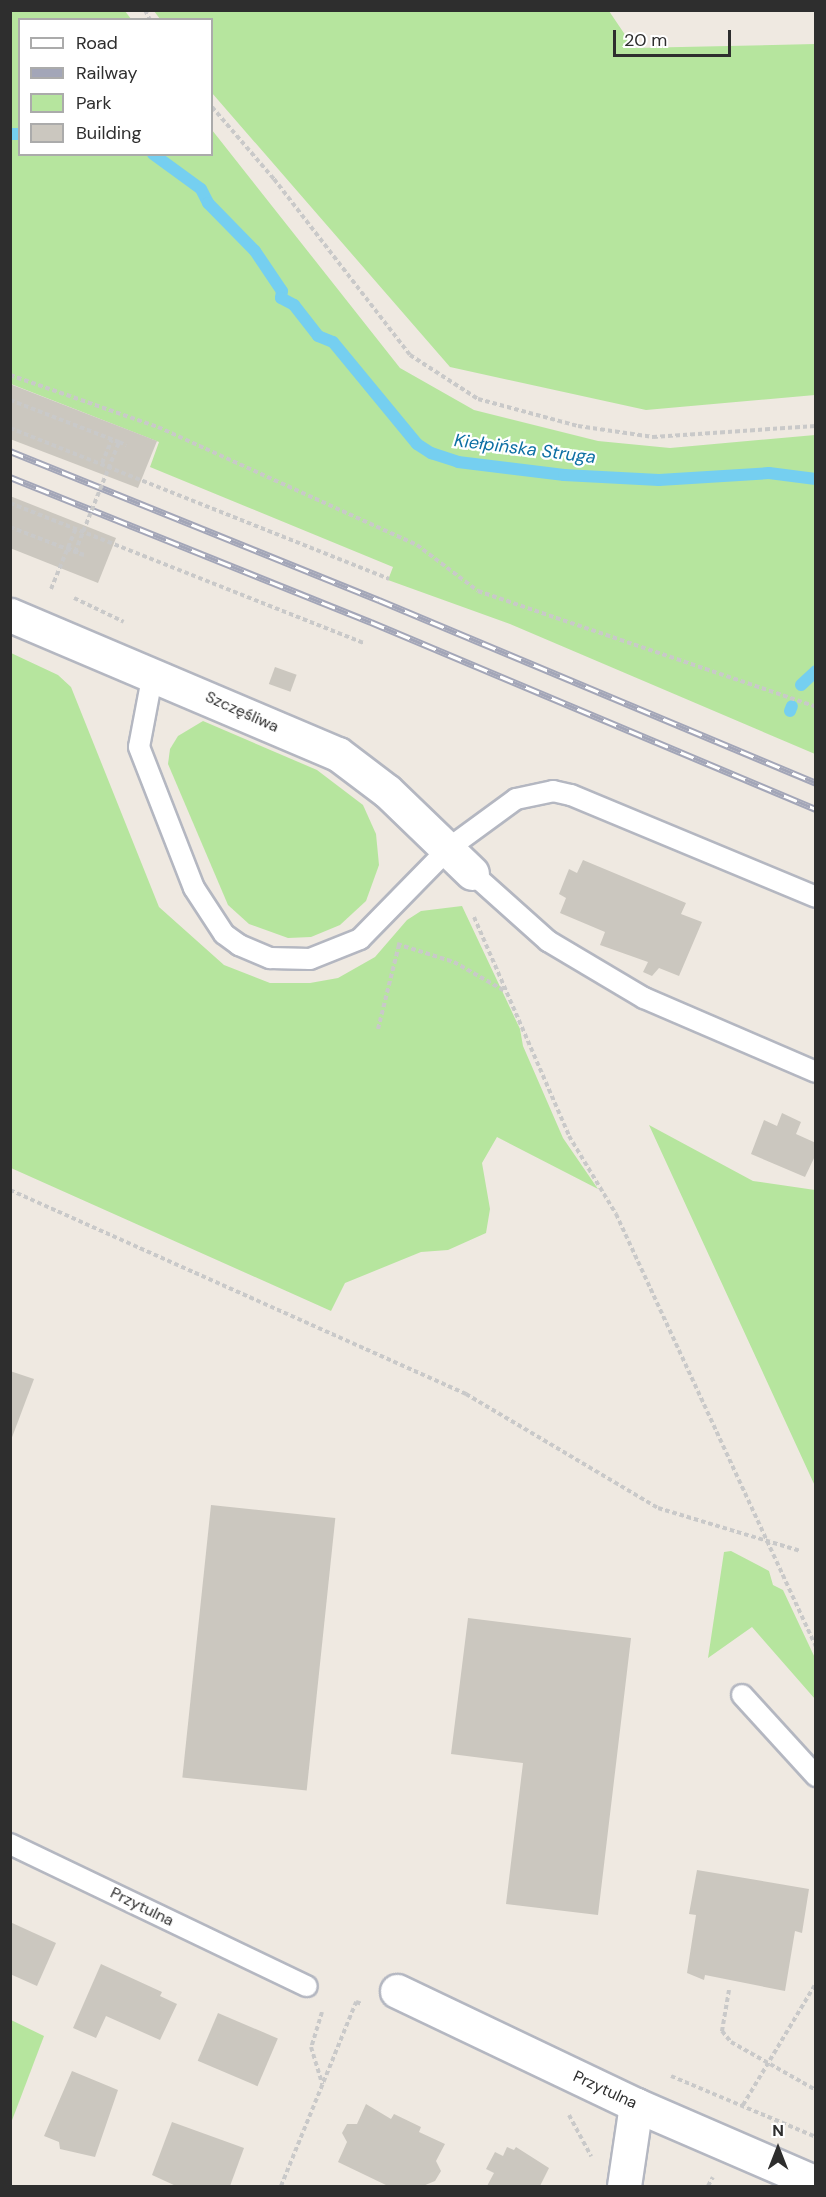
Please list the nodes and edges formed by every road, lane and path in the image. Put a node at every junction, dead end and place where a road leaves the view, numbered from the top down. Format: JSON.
{"nodes":[{"id":1,"x":213,"y":108,"type":"edge"},
{"id":2,"x":10,"y":375,"type":"edge"},
{"id":3,"x":11,"y":400,"type":"edge"},
{"id":4,"x":816,"y":426,"type":"edge"},
{"id":5,"x":10,"y":428,"type":"edge"},
{"id":6,"x":119,"y":442,"type":"junction"},
{"id":7,"x":102,"y":463,"type":"junction"},
{"id":8,"x":10,"y":503,"type":"edge"},
{"id":9,"x":10,"y":527,"type":"edge"},
{"id":10,"x":76,"y":528,"type":"junction"},
{"id":11,"x":67,"y":548,"type":"junction"},
{"id":12,"x":75,"y":552,"type":"junction"},
{"id":13,"x":389,"y":579,"type":"dead end"},
{"id":14,"x":51,"y":589,"type":"dead end"},
{"id":15,"x":74,"y":598,"type":"dead end"},
{"id":16,"x":10,"y":615,"type":"edge"},
{"id":17,"x":118,"y":616,"type":"dead end"},
{"id":18,"x":363,"y":643,"type":"dead end"},
{"id":19,"x":153,"y":673,"type":"junction"},
{"id":20,"x":816,"y":706,"type":"edge"},
{"id":21,"x":449,"y":848,"type":"junction"},
{"id":22,"x":472,"y":873,"type":"joint"},
{"id":23,"x":816,"y":897,"type":"edge"},
{"id":24,"x":472,"y":914,"type":"dead end"},
{"id":25,"x":507,"y":992,"type":"junction"},
{"id":26,"x":378,"y":1029,"type":"dead end"},
{"id":27,"x":816,"y":1072,"type":"edge"},
{"id":28,"x":10,"y":1190,"type":"edge"},
{"id":29,"x":765,"y":1541,"type":"junction"},
{"id":30,"x":800,"y":1551,"type":"dead end"},
{"id":31,"x":816,"y":1647,"type":"edge"},
{"id":32,"x":742,"y":1695,"type":"dead end"},
{"id":33,"x":816,"y":1776,"type":"edge"},
{"id":34,"x":10,"y":1844,"type":"edge"},
{"id":35,"x":816,"y":1983,"type":"edge"},
{"id":36,"x":307,"y":1986,"type":"joint"},
{"id":37,"x":729,"y":1990,"type":"dead end"},
{"id":38,"x":398,"y":1991,"type":"dead end"},
{"id":39,"x":353,"y":2011,"type":"dead end"},
{"id":40,"x":768,"y":2062,"type":"junction"},
{"id":41,"x":671,"y":2076,"type":"dead end"},
{"id":42,"x":322,"y":2084,"type":"junction"},
{"id":43,"x":816,"y":2090,"type":"edge"},
{"id":44,"x":636,"y":2105,"type":"junction"},
{"id":45,"x":743,"y":2105,"type":"junction"},
{"id":46,"x":816,"y":2137,"type":"edge"},
{"id":47,"x":816,"y":2183,"type":"edge"},
{"id":48,"x":281,"y":2187,"type":"edge"},
{"id":49,"x":624,"y":2187,"type":"edge"}],
"edges":[{"from":1,"to":4,"type":"path"},
{"from":2,"to":20,"type":"path"},
{"from":3,"to":6,"type":"path"},
{"from":5,"to":7,"type":"path"},
{"from":6,"to":7,"type":"path","bridge":true},
{"from":6,"to":12,"type":"path","bridge":true},
{"from":7,"to":13,"type":"path"},
{"from":8,"to":10,"type":"path"},
{"from":9,"to":12,"type":"path","bridge":true},
{"from":10,"to":11,"type":"path"},
{"from":10,"to":18,"type":"path"},
{"from":11,"to":12,"type":"path","bridge":true},
{"from":11,"to":14,"type":"path"},
{"from":15,"to":17,"type":"path"},
{"from":16,"to":19,"type":"street","name":"Szczęśliwa"},
{"from":19,"to":21,"type":"street","name":"Szczęśliwa"},
{"from":19,"to":21,"type":"lane"},
{"from":21,"to":22,"type":"street","name":"Szczęśliwa"},
{"from":21,"to":23,"type":"lane"},
{"from":22,"to":27,"type":"lane"},
{"from":24,"to":25,"type":"path"},
{"from":25,"to":26,"type":"path"},
{"from":25,"to":29,"type":"path"},
{"from":28,"to":29,"type":"path"},
{"from":29,"to":30,"type":"path"},
{"from":29,"to":31,"type":"path"},
{"from":32,"to":33,"type":"lane"},
{"from":34,"to":36,"type":"lane","name":"Przytulna"},
{"from":35,"to":40,"type":"path"},
{"from":36,"to":42,"type":"path"},
{"from":37,"to":40,"type":"path"},
{"from":38,"to":44,"type":"street","name":"Przytulna"},
{"from":39,"to":42,"type":"path"},
{"from":40,"to":43,"type":"path"},
{"from":40,"to":45,"type":"path"},
{"from":41,"to":45,"type":"path"},
{"from":42,"to":48,"type":"path"},
{"from":44,"to":47,"type":"street","name":"Przytulna"},
{"from":44,"to":49,"type":"street"},
{"from":45,"to":46,"type":"path"}]}
